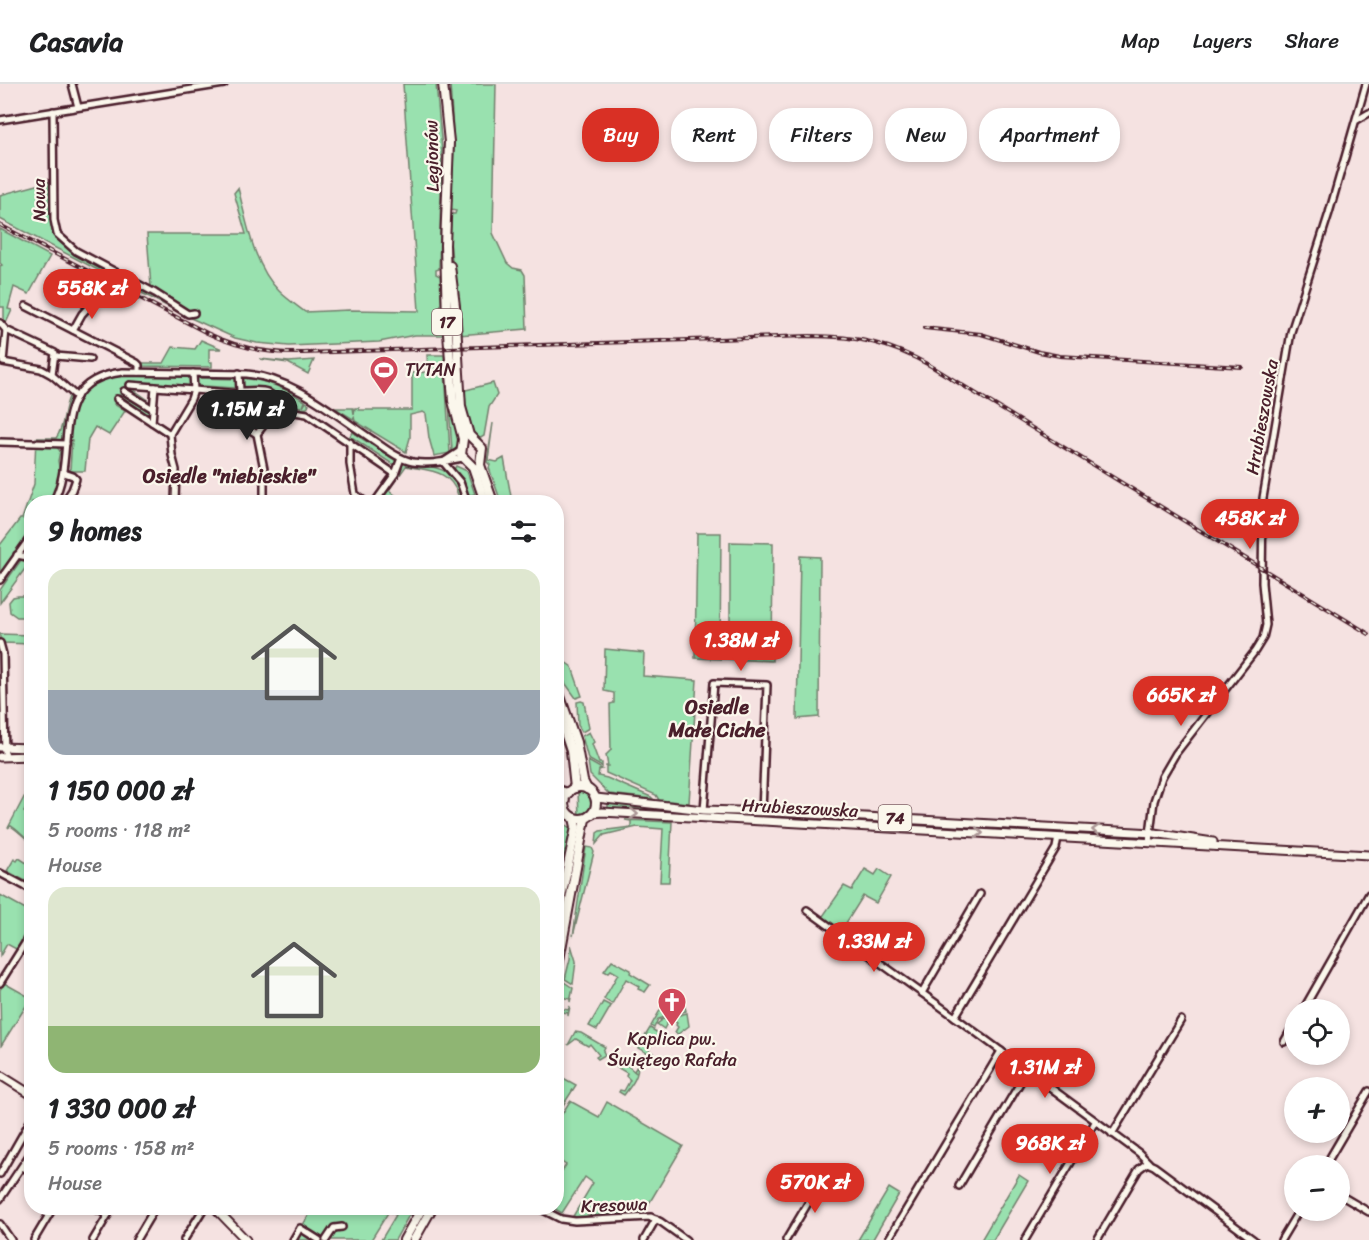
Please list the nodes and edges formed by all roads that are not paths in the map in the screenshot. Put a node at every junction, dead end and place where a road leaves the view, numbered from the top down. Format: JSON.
{"nodes":[{"id":1,"x":72,"y":84,"type":"edge"},
{"id":2,"x":224,"y":84,"type":"edge"},
{"id":3,"x":443,"y":84,"type":"edge"},
{"id":4,"x":1366,"y":84,"type":"edge"},
{"id":5,"x":78,"y":107,"type":"junction"},
{"id":6,"x":53,"y":111,"type":"junction"},
{"id":7,"x":1369,"y":113,"type":"edge"},
{"id":8,"x":0,"y":120,"type":"edge"},
{"id":9,"x":1357,"y":120,"type":"junction"},
{"id":10,"x":447,"y":228,"type":"junction"},
{"id":11,"x":94,"y":301,"type":"dead end"},
{"id":12,"x":26,"y":306,"type":"dead end"},
{"id":13,"x":194,"y":313,"type":"dead end"},
{"id":14,"x":0,"y":323,"type":"edge"},
{"id":15,"x":6,"y":330,"type":"junction"},
{"id":16,"x":73,"y":330,"type":"junction"},
{"id":17,"x":56,"y":356,"type":"junction"},
{"id":18,"x":90,"y":359,"type":"dead end"},
{"id":19,"x":139,"y":372,"type":"junction"},
{"id":20,"x":193,"y":373,"type":"junction"},
{"id":21,"x":239,"y":374,"type":"junction"},
{"id":22,"x":52,"y":375,"type":"junction"},
{"id":23,"x":130,"y":385,"type":"dead end"},
{"id":24,"x":155,"y":387,"type":"junction"},
{"id":25,"x":194,"y":390,"type":"junction"},
{"id":26,"x":124,"y":391,"type":"dead end"},
{"id":27,"x":239,"y":392,"type":"junction"},
{"id":28,"x":77,"y":397,"type":"junction"},
{"id":29,"x":117,"y":399,"type":"dead end"},
{"id":30,"x":314,"y":401,"type":"junction"},
{"id":31,"x":153,"y":409,"type":"junction"},
{"id":32,"x":276,"y":409,"type":"junction"},
{"id":33,"x":307,"y":414,"type":"junction"},
{"id":34,"x":152,"y":422,"type":"junction"},
{"id":35,"x":352,"y":426,"type":"junction"},
{"id":36,"x":170,"y":434,"type":"junction"},
{"id":37,"x":257,"y":434,"type":"junction"},
{"id":38,"x":347,"y":440,"type":"junction"},
{"id":39,"x":475,"y":440,"type":"junction"},
{"id":40,"x":0,"y":442,"type":"edge"},
{"id":41,"x":66,"y":444,"type":"junction"},
{"id":42,"x":463,"y":454,"type":"junction"},
{"id":43,"x":401,"y":458,"type":"junction"},
{"id":44,"x":481,"y":458,"type":"junction"},
{"id":45,"x":443,"y":462,"type":"junction"},
{"id":46,"x":64,"y":473,"type":"junction"},
{"id":47,"x":395,"y":474,"type":"junction"},
{"id":48,"x":56,"y":495,"type":"edge"},
{"id":49,"x":69,"y":495,"type":"edge"},
{"id":50,"x":175,"y":495,"type":"edge"},
{"id":51,"x":264,"y":495,"type":"edge"},
{"id":52,"x":356,"y":495,"type":"edge"},
{"id":53,"x":380,"y":495,"type":"edge"},
{"id":54,"x":465,"y":495,"type":"edge"},
{"id":55,"x":483,"y":495,"type":"edge"},
{"id":56,"x":491,"y":495,"type":"edge"},
{"id":57,"x":24,"y":546,"type":"edge"},
{"id":58,"x":17,"y":555,"type":"junction"},
{"id":59,"x":24,"y":556,"type":"edge"},
{"id":60,"x":0,"y":580,"type":"edge"},
{"id":61,"x":0,"y":643,"type":"edge"},
{"id":62,"x":564,"y":708,"type":"edge"},
{"id":63,"x":564,"y":731,"type":"edge"},
{"id":64,"x":2,"y":747,"type":"edge"},
{"id":65,"x":24,"y":748,"type":"edge"},
{"id":66,"x":24,"y":756,"type":"edge"},
{"id":67,"x":3,"y":757,"type":"edge"},
{"id":68,"x":587,"y":789,"type":"junction"},
{"id":69,"x":564,"y":790,"type":"edge"},
{"id":70,"x":572,"y":790,"type":"junction"},
{"id":71,"x":596,"y":798,"type":"junction"},
{"id":72,"x":564,"y":805,"type":"edge"},
{"id":73,"x":568,"y":810,"type":"junction"},
{"id":74,"x":704,"y":810,"type":"junction"},
{"id":75,"x":564,"y":812,"type":"edge"},
{"id":76,"x":762,"y":812,"type":"junction"},
{"id":77,"x":593,"y":813,"type":"junction"},
{"id":78,"x":585,"y":819,"type":"junction"},
{"id":79,"x":945,"y":821,"type":"junction"},
{"id":80,"x":945,"y":831,"type":"junction"},
{"id":81,"x":1152,"y":833,"type":"junction"},
{"id":82,"x":1058,"y":837,"type":"junction"},
{"id":83,"x":1152,"y":842,"type":"junction"},
{"id":84,"x":1242,"y":848,"type":"junction"},
{"id":85,"x":1369,"y":855,"type":"edge"},
{"id":86,"x":0,"y":873,"type":"edge"},
{"id":87,"x":564,"y":883,"type":"edge"},
{"id":88,"x":24,"y":886,"type":"edge"},
{"id":89,"x":980,"y":894,"type":"dead end"},
{"id":90,"x":1369,"y":894,"type":"edge"},
{"id":91,"x":807,"y":910,"type":"dead end"},
{"id":92,"x":564,"y":933,"type":"edge"},
{"id":93,"x":24,"y":944,"type":"edge"},
{"id":94,"x":0,"y":983,"type":"edge"},
{"id":95,"x":921,"y":993,"type":"junction"},
{"id":96,"x":1309,"y":999,"type":"edge"},
{"id":97,"x":955,"y":1017,"type":"junction"},
{"id":98,"x":1181,"y":1020,"type":"dead end"},
{"id":99,"x":1001,"y":1051,"type":"junction"},
{"id":100,"x":1027,"y":1071,"type":"junction"},
{"id":101,"x":0,"y":1075,"type":"edge"},
{"id":102,"x":24,"y":1090,"type":"edge"},
{"id":103,"x":1369,"y":1091,"type":"edge"},
{"id":104,"x":1095,"y":1122,"type":"junction"},
{"id":105,"x":24,"y":1132,"type":"edge"},
{"id":106,"x":1112,"y":1134,"type":"junction"},
{"id":107,"x":1331,"y":1155,"type":"edge"},
{"id":108,"x":1149,"y":1163,"type":"junction"},
{"id":109,"x":24,"y":1164,"type":"edge"},
{"id":110,"x":22,"y":1167,"type":"joint"},
{"id":111,"x":0,"y":1174,"type":"edge"},
{"id":112,"x":820,"y":1183,"type":"dead end"},
{"id":113,"x":959,"y":1186,"type":"dead end"},
{"id":114,"x":1,"y":1197,"type":"edge"},
{"id":115,"x":1350,"y":1201,"type":"edge"},
{"id":116,"x":1369,"y":1212,"type":"edge"},
{"id":117,"x":49,"y":1215,"type":"edge"},
{"id":118,"x":108,"y":1215,"type":"edge"},
{"id":119,"x":151,"y":1215,"type":"edge"},
{"id":120,"x":198,"y":1215,"type":"edge"},
{"id":121,"x":223,"y":1215,"type":"edge"},
{"id":122,"x":418,"y":1215,"type":"edge"},
{"id":123,"x":428,"y":1215,"type":"edge"},
{"id":124,"x":552,"y":1215,"type":"edge"},
{"id":125,"x":656,"y":1219,"type":"junction"},
{"id":126,"x":1292,"y":1221,"type":"edge"},
{"id":127,"x":0,"y":1224,"type":"edge"},
{"id":128,"x":342,"y":1227,"type":"dead end"},
{"id":129,"x":1245,"y":1233,"type":"junction"},
{"id":130,"x":11,"y":1240,"type":"edge"},
{"id":131,"x":34,"y":1240,"type":"edge"},
{"id":132,"x":93,"y":1240,"type":"edge"},
{"id":133,"x":136,"y":1240,"type":"edge"},
{"id":134,"x":184,"y":1240,"type":"edge"},
{"id":135,"x":246,"y":1240,"type":"edge"},
{"id":136,"x":293,"y":1240,"type":"edge"},
{"id":137,"x":319,"y":1240,"type":"edge"},
{"id":138,"x":326,"y":1240,"type":"edge"},
{"id":139,"x":404,"y":1240,"type":"edge"},
{"id":140,"x":414,"y":1240,"type":"edge"},
{"id":141,"x":644,"y":1240,"type":"edge"},
{"id":142,"x":686,"y":1240,"type":"edge"},
{"id":143,"x":786,"y":1240,"type":"edge"},
{"id":144,"x":888,"y":1240,"type":"edge"},
{"id":145,"x":1026,"y":1240,"type":"edge"},
{"id":146,"x":1096,"y":1240,"type":"edge"},
{"id":147,"x":1240,"y":1240,"type":"edge"},
{"id":148,"x":1254,"y":1240,"type":"edge"},
{"id":149,"x":1281,"y":1240,"type":"edge"}],
"edges":[{"from":1,"to":5,"type":"street"},
{"from":2,"to":5,"type":"street"},
{"from":3,"to":10,"type":"highway","name":"Legionów","number":"17"},
{"from":4,"to":9,"type":"street","name":"Hrubieszowska"},
{"from":5,"to":6,"type":"street"},
{"from":6,"to":8,"type":"street"},
{"from":6,"to":13,"type":"street","name":"Nowa"},
{"from":7,"to":9,"type":"street"},
{"from":9,"to":81,"type":"street","name":"Hrubieszowska"},
{"from":10,"to":39,"type":"highway","name":"Legionów","number":"17"},
{"from":10,"to":42,"type":"highway","name":"Legionów","number":"17"},
{"from":11,"to":16,"type":"street"},
{"from":12,"to":16,"type":"street"},
{"from":14,"to":15,"type":"street"},
{"from":15,"to":17,"type":"street"},
{"from":15,"to":22,"type":"street"},
{"from":16,"to":19,"type":"street"},
{"from":17,"to":18,"type":"street"},
{"from":17,"to":22,"type":"street"},
{"from":19,"to":20,"type":"street"},
{"from":19,"to":28,"type":"street"},
{"from":20,"to":21,"type":"street"},
{"from":20,"to":25,"type":"street"},
{"from":21,"to":27,"type":"street"},
{"from":21,"to":30,"type":"street"},
{"from":22,"to":28,"type":"street"},
{"from":23,"to":24,"type":"street"},
{"from":24,"to":25,"type":"street"},
{"from":24,"to":31,"type":"street"},
{"from":25,"to":27,"type":"street"},
{"from":25,"to":36,"type":"street"},
{"from":26,"to":31,"type":"street"},
{"from":27,"to":32,"type":"street"},
{"from":27,"to":37,"type":"street"},
{"from":28,"to":41,"type":"street"},
{"from":29,"to":34,"type":"street"},
{"from":30,"to":33,"type":"street"},
{"from":30,"to":35,"type":"street"},
{"from":31,"to":34,"type":"street"},
{"from":32,"to":33,"type":"street"},
{"from":32,"to":37,"type":"street"},
{"from":33,"to":38,"type":"street"},
{"from":34,"to":36,"type":"street"},
{"from":35,"to":38,"type":"street"},
{"from":35,"to":43,"type":"street"},
{"from":36,"to":50,"type":"street"},
{"from":37,"to":51,"type":"street"},
{"from":38,"to":47,"type":"street"},
{"from":38,"to":52,"type":"street"},
{"from":39,"to":42,"type":"highway"},
{"from":39,"to":44,"type":"highway","number":"17"},
{"from":40,"to":41,"type":"street"},
{"from":41,"to":46,"type":"street"},
{"from":42,"to":44,"type":"highway"},
{"from":42,"to":45,"type":"street"},
{"from":42,"to":55,"type":"highway","name":"Legionów","number":"17"},
{"from":43,"to":45,"type":"street"},
{"from":43,"to":47,"type":"street"},
{"from":44,"to":56,"type":"highway","number":"17"},
{"from":45,"to":54,"type":"street"},
{"from":46,"to":48,"type":"street"},
{"from":46,"to":49,"type":"street"},
{"from":47,"to":53,"type":"street"},
{"from":57,"to":58,"type":"street"},
{"from":58,"to":59,"type":"street"},
{"from":58,"to":60,"type":"street"},
{"from":61,"to":64,"type":"street"},
{"from":62,"to":68,"type":"highway"},
{"from":63,"to":70,"type":"highway"},
{"from":64,"to":65,"type":"main road"},
{"from":64,"to":67,"type":"street"},
{"from":66,"to":67,"type":"main road"},
{"from":68,"to":70,"type":"highway"},
{"from":68,"to":71,"type":"highway"},
{"from":69,"to":70,"type":"main road"},
{"from":70,"to":73,"type":"highway"},
{"from":71,"to":74,"type":"main road","name":"Hrubieszowska","number":"74"},
{"from":71,"to":77,"type":"highway"},
{"from":72,"to":73,"type":"main road"},
{"from":73,"to":75,"type":"street"},
{"from":73,"to":78,"type":"highway"},
{"from":73,"to":87,"type":"highway"},
{"from":74,"to":76,"type":"main road","name":"Hrubieszowska","number":"74"},
{"from":74,"to":76,"type":"street"},
{"from":76,"to":79,"type":"main road","name":"Hrubieszowska","number":"74"},
{"from":77,"to":78,"type":"highway"},
{"from":77,"to":80,"type":"main road","name":"Hrubieszowska","number":"74","one_way":true},
{"from":78,"to":92,"type":"highway"},
{"from":79,"to":80,"type":"main road"},
{"from":81,"to":79,"type":"main road","name":"Hrubieszowska","number":"74","one_way":true},
{"from":80,"to":82,"type":"main road","name":"Hrubieszowska","number":"74","one_way":true},
{"from":81,"to":83,"type":"street","name":"Hrubieszowska"},
{"from":81,"to":84,"type":"main road","number":"74"},
{"from":82,"to":83,"type":"main road","name":"Hrubieszowska","number":"74"},
{"from":82,"to":97,"type":"street"},
{"from":83,"to":84,"type":"main road","number":"74"},
{"from":84,"to":85,"type":"main road","number":"74"},
{"from":86,"to":88,"type":"street"},
{"from":89,"to":95,"type":"street"},
{"from":90,"to":96,"type":"street"},
{"from":91,"to":95,"type":"street"},
{"from":93,"to":94,"type":"street"},
{"from":95,"to":97,"type":"street"},
{"from":97,"to":99,"type":"street"},
{"from":98,"to":106,"type":"street"},
{"from":99,"to":100,"type":"street"},
{"from":99,"to":144,"type":"street"},
{"from":100,"to":104,"type":"street"},
{"from":100,"to":113,"type":"street"},
{"from":101,"to":102,"type":"main road"},
{"from":103,"to":107,"type":"street"},
{"from":104,"to":106,"type":"street"},
{"from":104,"to":145,"type":"street"},
{"from":105,"to":111,"type":"street"},
{"from":106,"to":108,"type":"street"},
{"from":108,"to":129,"type":"street"},
{"from":108,"to":146,"type":"street"},
{"from":109,"to":110,"type":"street"},
{"from":110,"to":114,"type":"street"},
{"from":112,"to":143,"type":"street"},
{"from":115,"to":116,"type":"street"},
{"from":117,"to":131,"type":"street"},
{"from":118,"to":132,"type":"street"},
{"from":119,"to":133,"type":"street"},
{"from":120,"to":134,"type":"street"},
{"from":121,"to":135,"type":"main road"},
{"from":122,"to":139,"type":"highway"},
{"from":123,"to":140,"type":"highway"},
{"from":124,"to":125,"type":"street","name":"Kresowa"},
{"from":125,"to":141,"type":"street"},
{"from":125,"to":142,"type":"street","name":"Kresowa"},
{"from":126,"to":149,"type":"street"},
{"from":127,"to":130,"type":"street"},
{"from":128,"to":138,"type":"street"},
{"from":129,"to":147,"type":"street"},
{"from":129,"to":148,"type":"street"},
{"from":136,"to":137,"type":"street"}]}
